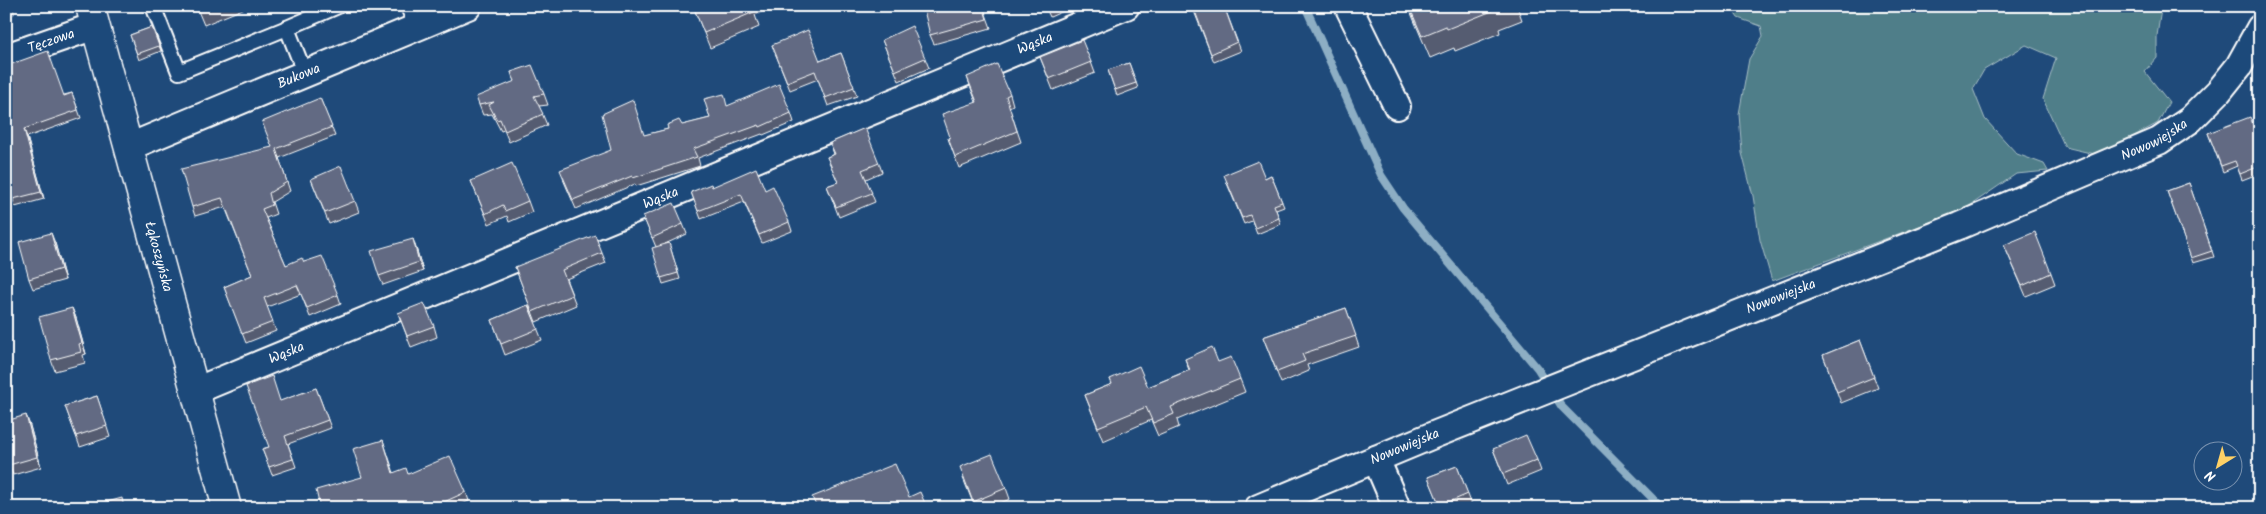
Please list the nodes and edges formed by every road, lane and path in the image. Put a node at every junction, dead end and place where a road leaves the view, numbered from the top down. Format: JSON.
{"nodes":[{"id":1,"x":154,"y":6,"type":"edge"},
{"id":2,"x":338,"y":6,"type":"edge"},
{"id":3,"x":468,"y":6,"type":"edge"},
{"id":4,"x":1126,"y":6,"type":"edge"},
{"id":5,"x":1348,"y":6,"type":"edge"},
{"id":6,"x":92,"y":16,"type":"edge"},
{"id":7,"x":412,"y":17,"type":"edge"},
{"id":8,"x":287,"y":28,"type":"junction"},
{"id":9,"x":2260,"y":28,"type":"edge"},
{"id":10,"x":6,"y":57,"type":"edge"},
{"id":11,"x":2249,"y":59,"type":"edge"},
{"id":12,"x":305,"y":74,"type":"junction"},
{"id":13,"x":1397,"y":106,"type":"dead end"},
{"id":14,"x":129,"y":147,"type":"junction"},
{"id":15,"x":195,"y":391,"type":"junction"},
{"id":16,"x":1376,"y":459,"type":"junction"},
{"id":17,"x":227,"y":508,"type":"edge"},
{"id":18,"x":1258,"y":508,"type":"edge"},
{"id":19,"x":1397,"y":508,"type":"edge"}],
"edges":[{"from":1,"to":8,"type":"lane"},
{"from":2,"to":8,"type":"lane"},
{"from":3,"to":7,"type":"street","name":"Bukowa"},
{"from":4,"to":15,"type":"street","name":"Wąska"},
{"from":5,"to":13,"type":"street"},
{"from":6,"to":10,"type":"street","name":"Tęczowa"},
{"from":6,"to":14,"type":"street","name":"Łąkoszyńska"},
{"from":7,"to":12,"type":"street","name":"Bukowa"},
{"from":8,"to":12,"type":"lane"},
{"from":9,"to":11,"type":"street","name":"Nowowiejska"},
{"from":11,"to":16,"type":"street","name":"Nowowiejska"},
{"from":12,"to":14,"type":"street","name":"Bukowa"},
{"from":14,"to":15,"type":"street","name":"Łąkoszyńska"},
{"from":15,"to":17,"type":"street","name":"Łąkoszyńska"},
{"from":16,"to":18,"type":"street","name":"Nowowiejska"},
{"from":16,"to":19,"type":"street"}]}
